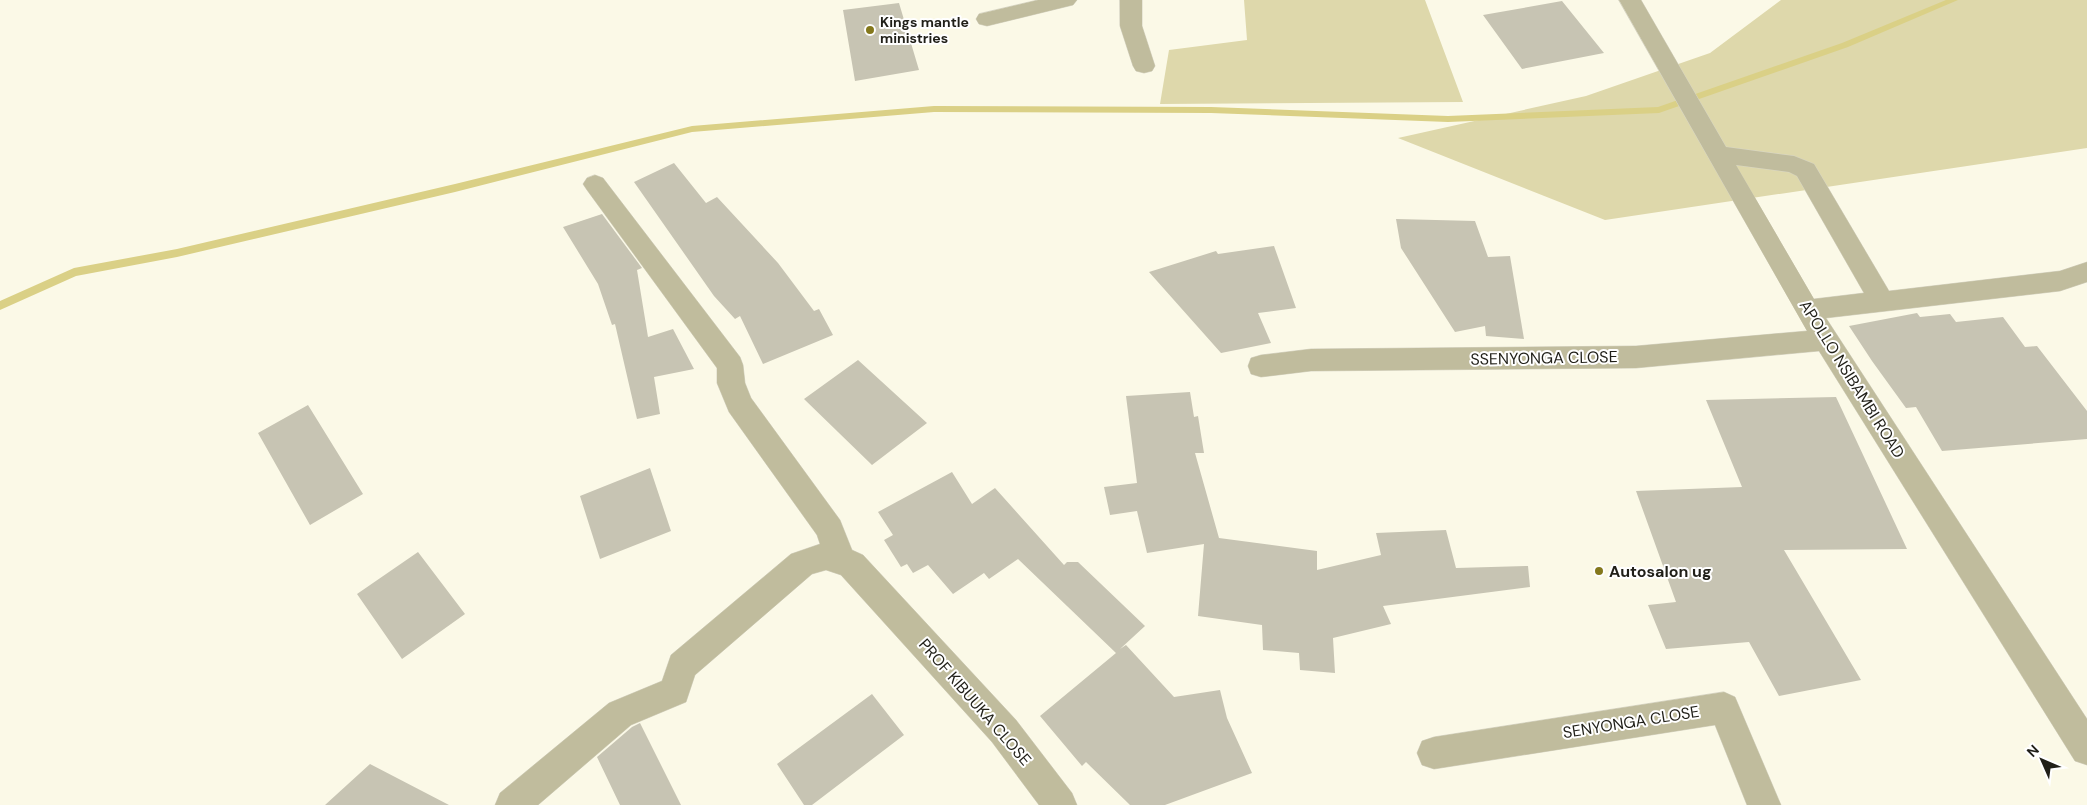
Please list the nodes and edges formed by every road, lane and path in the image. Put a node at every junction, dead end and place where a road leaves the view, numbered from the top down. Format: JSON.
{"nodes":[{"id":1,"x":1066,"y":0,"type":"edge"},
{"id":2,"x":1131,"y":0,"type":"edge"},
{"id":3,"x":1630,"y":0,"type":"edge"},
{"id":4,"x":987,"y":19,"type":"dead end"},
{"id":5,"x":1144,"y":66,"type":"dead end"},
{"id":6,"x":1718,"y":154,"type":"junction"},
{"id":7,"x":595,"y":184,"type":"dead end"},
{"id":8,"x":2087,"y":272,"type":"edge"},
{"id":9,"x":1882,"y":302,"type":"junction"},
{"id":10,"x":1807,"y":310,"type":"junction"},
{"id":11,"x":1826,"y":340,"type":"junction"},
{"id":12,"x":1261,"y":366,"type":"dead end"},
{"id":13,"x":840,"y":559,"type":"junction"},
{"id":14,"x":2087,"y":750,"type":"edge"},
{"id":15,"x":1434,"y":753,"type":"dead end"},
{"id":16,"x":512,"y":805,"type":"edge"},
{"id":17,"x":1060,"y":805,"type":"edge"},
{"id":18,"x":1764,"y":805,"type":"edge"}],
"edges":[{"from":1,"to":4,"type":"street"},
{"from":2,"to":5,"type":"street"},
{"from":3,"to":6,"type":"street","name":"APOLLO NSIBAMBI ROAD"},
{"from":6,"to":9,"type":"street"},
{"from":6,"to":10,"type":"street","name":"APOLLO NSIBAMBI ROAD"},
{"from":7,"to":13,"type":"street"},
{"from":8,"to":9,"type":"street"},
{"from":9,"to":10,"type":"street"},
{"from":10,"to":11,"type":"street","name":"APOLLO NSIBAMBI ROAD"},
{"from":11,"to":12,"type":"street","name":"SSENYONGA CLOSE"},
{"from":11,"to":14,"type":"street","name":"APOLLO NSIBAMBI ROAD"},
{"from":13,"to":16,"type":"street"},
{"from":13,"to":17,"type":"street","name":"PROF KIBUUKA CLOSE"},
{"from":15,"to":18,"type":"street","name":"SENYONGA CLOSE"}]}
